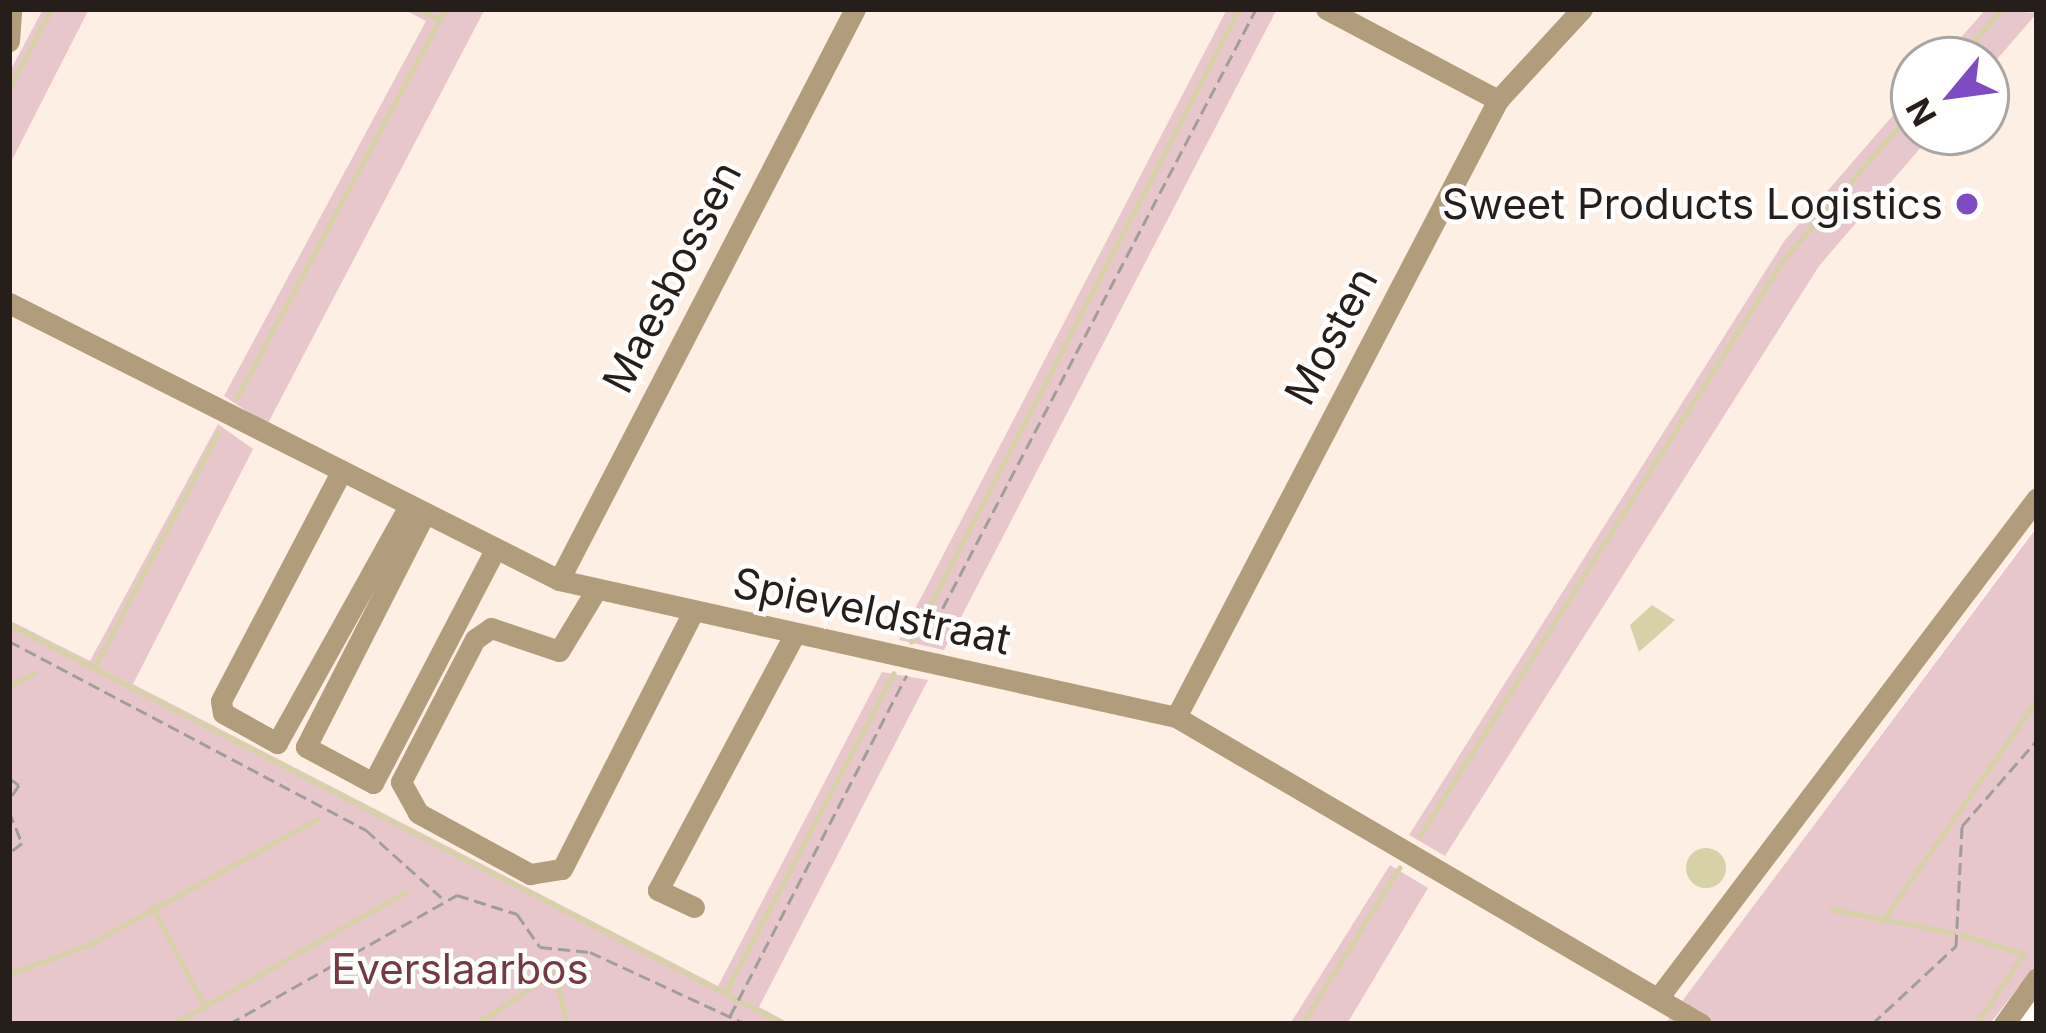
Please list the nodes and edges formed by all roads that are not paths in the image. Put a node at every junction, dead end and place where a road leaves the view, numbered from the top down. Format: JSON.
{"nodes":[{"id":1,"x":10,"y":9,"type":"edge"},
{"id":2,"x":855,"y":9,"type":"edge"},
{"id":3,"x":1326,"y":9,"type":"edge"},
{"id":4,"x":1582,"y":9,"type":"edge"},
{"id":5,"x":9,"y":41,"type":"edge"},
{"id":6,"x":1498,"y":100,"type":"junction"},
{"id":7,"x":9,"y":302,"type":"edge"},
{"id":8,"x":340,"y":474,"type":"junction"},
{"id":9,"x":2037,"y":498,"type":"edge"},
{"id":10,"x":415,"y":513,"type":"junction"},
{"id":11,"x":492,"y":555,"type":"junction"},
{"id":12,"x":559,"y":580,"type":"junction"},
{"id":13,"x":596,"y":590,"type":"junction"},
{"id":14,"x":693,"y":612,"type":"junction"},
{"id":15,"x":794,"y":635,"type":"junction"},
{"id":16,"x":1176,"y":716,"type":"junction"},
{"id":17,"x":694,"y":907,"type":"dead end"},
{"id":18,"x":2037,"y":978,"type":"edge"},
{"id":19,"x":1658,"y":998,"type":"junction"},
{"id":20,"x":1701,"y":1024,"type":"edge"},
{"id":21,"x":2003,"y":1024,"type":"edge"}],
"edges":[{"from":1,"to":5,"type":"street"},
{"from":2,"to":12,"type":"street","name":"Maesbossen"},
{"from":3,"to":6,"type":"street"},
{"from":4,"to":6,"type":"street","name":"Mosten"},
{"from":6,"to":16,"type":"street","name":"Mosten"},
{"from":7,"to":8,"type":"street","name":"Spieveldstraat"},
{"from":8,"to":10,"type":"street","name":"Spieveldstraat"},
{"from":8,"to":10,"type":"street"},
{"from":9,"to":19,"type":"street"},
{"from":10,"to":11,"type":"street","name":"Spieveldstraat"},
{"from":10,"to":11,"type":"street"},
{"from":11,"to":12,"type":"street","name":"Spieveldstraat"},
{"from":12,"to":13,"type":"street","name":"Spieveldstraat"},
{"from":13,"to":14,"type":"street","name":"Spieveldstraat"},
{"from":13,"to":14,"type":"street"},
{"from":14,"to":15,"type":"street","name":"Spieveldstraat"},
{"from":15,"to":16,"type":"street","name":"Spieveldstraat"},
{"from":15,"to":17,"type":"street"},
{"from":16,"to":19,"type":"street","name":"Spieveldstraat"},
{"from":18,"to":21,"type":"street"},
{"from":19,"to":20,"type":"street","name":"Spieveldstraat"}]}
